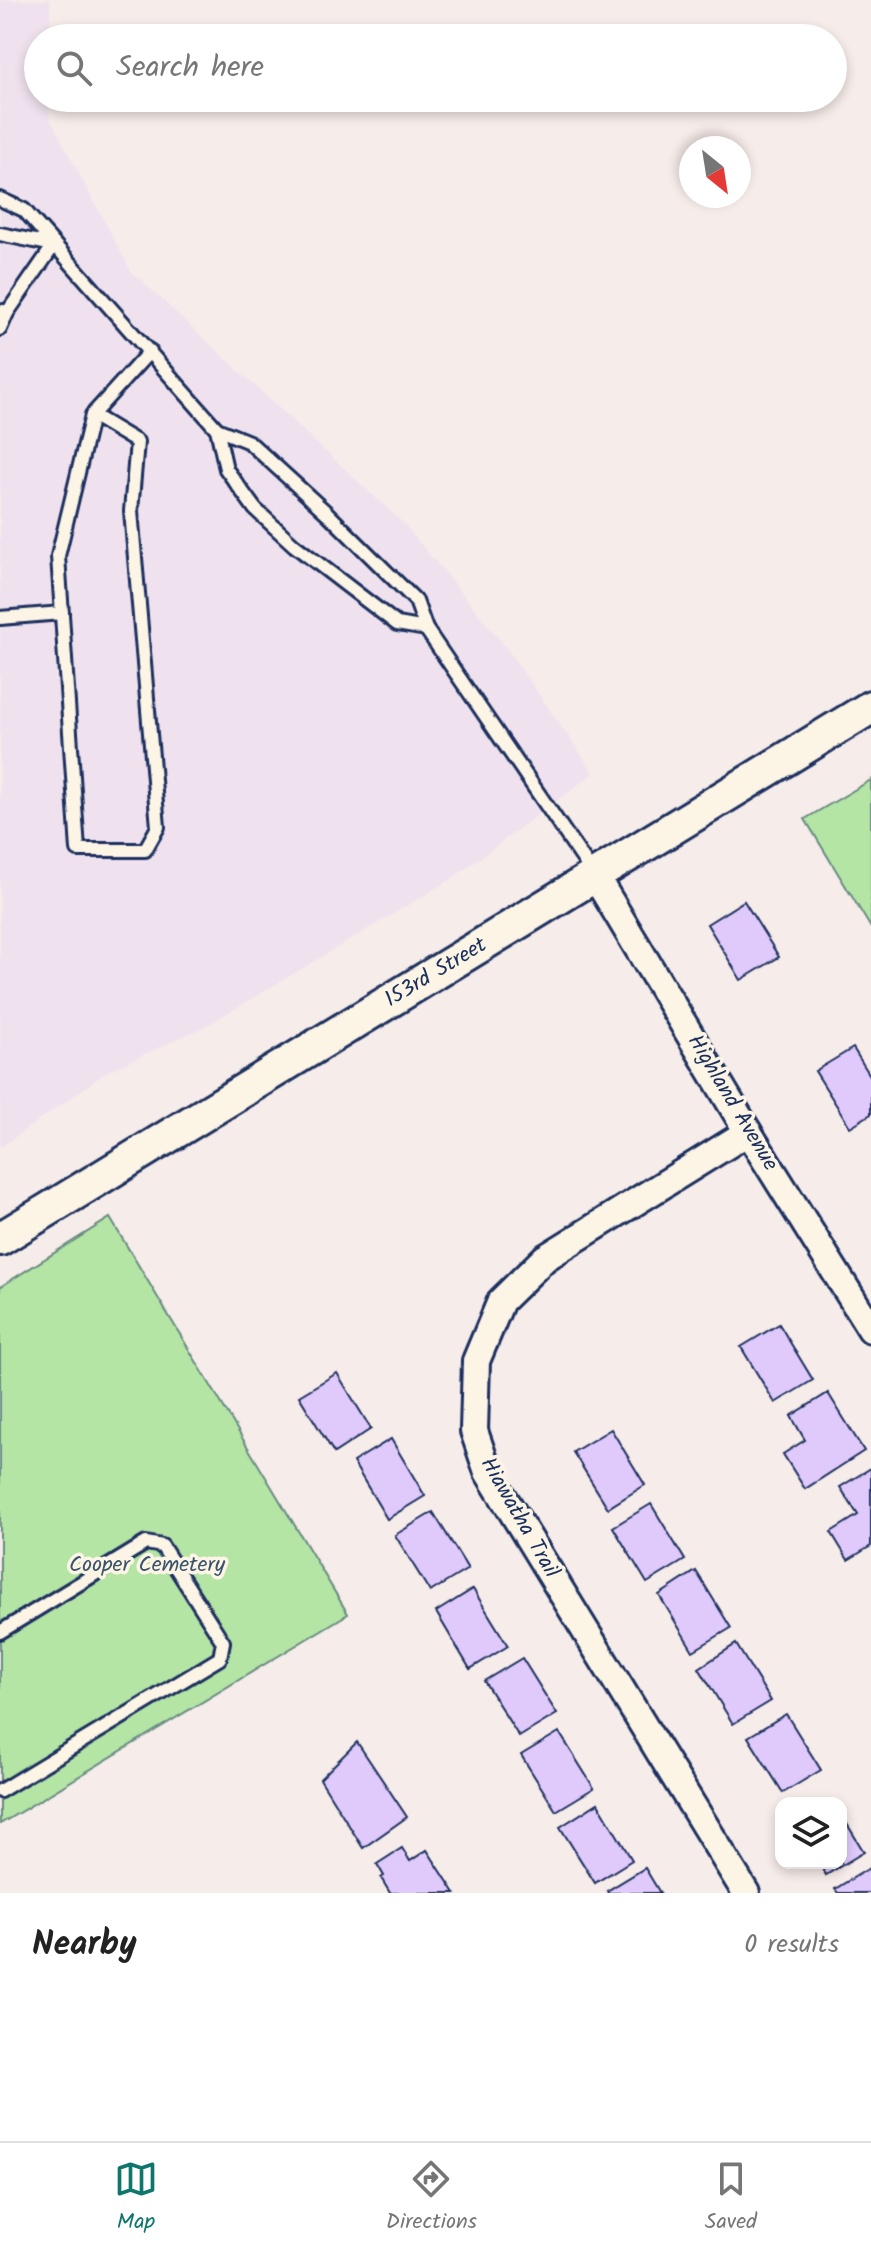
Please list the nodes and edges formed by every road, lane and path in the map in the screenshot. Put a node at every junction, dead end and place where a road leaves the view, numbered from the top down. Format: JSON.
{"nodes":[{"id":1,"x":0,"y":199,"type":"edge"},
{"id":2,"x":0,"y":234,"type":"edge"},
{"id":3,"x":54,"y":245,"type":"junction"},
{"id":4,"x":4,"y":312,"type":"edge"},
{"id":5,"x":0,"y":329,"type":"edge"},
{"id":6,"x":150,"y":351,"type":"junction"},
{"id":7,"x":92,"y":415,"type":"junction"},
{"id":8,"x":217,"y":429,"type":"junction"},
{"id":9,"x":62,"y":613,"type":"junction"},
{"id":10,"x":0,"y":618,"type":"edge"},
{"id":11,"x":426,"y":629,"type":"junction"},
{"id":12,"x":871,"y":707,"type":"edge"},
{"id":13,"x":595,"y":876,"type":"junction"},
{"id":14,"x":748,"y":1132,"type":"junction"},
{"id":15,"x":0,"y":1239,"type":"edge"},
{"id":16,"x":871,"y":1329,"type":"edge"},
{"id":17,"x":0,"y":1632,"type":"edge"},
{"id":18,"x":0,"y":1791,"type":"edge"},
{"id":19,"x":746,"y":1893,"type":"edge"}],
"edges":[{"from":1,"to":3,"type":"lane"},
{"from":2,"to":3,"type":"lane"},
{"from":3,"to":4,"type":"lane"},
{"from":3,"to":6,"type":"lane"},
{"from":4,"to":5,"type":"lane"},
{"from":6,"to":7,"type":"lane"},
{"from":6,"to":8,"type":"lane"},
{"from":7,"to":9,"type":"lane"},
{"from":7,"to":9,"type":"lane"},
{"from":8,"to":11,"type":"lane"},
{"from":8,"to":11,"type":"lane"},
{"from":9,"to":10,"type":"lane"},
{"from":11,"to":13,"type":"lane"},
{"from":12,"to":13,"type":"street","name":"153rd Street"},
{"from":13,"to":14,"type":"street","name":"Highland Avenue"},
{"from":13,"to":15,"type":"street","name":"153rd Street"},
{"from":14,"to":16,"type":"street","name":"Highland Avenue"},
{"from":14,"to":19,"type":"street","name":"Hiawatha Trail"},
{"from":17,"to":18,"type":"lane"}]}
